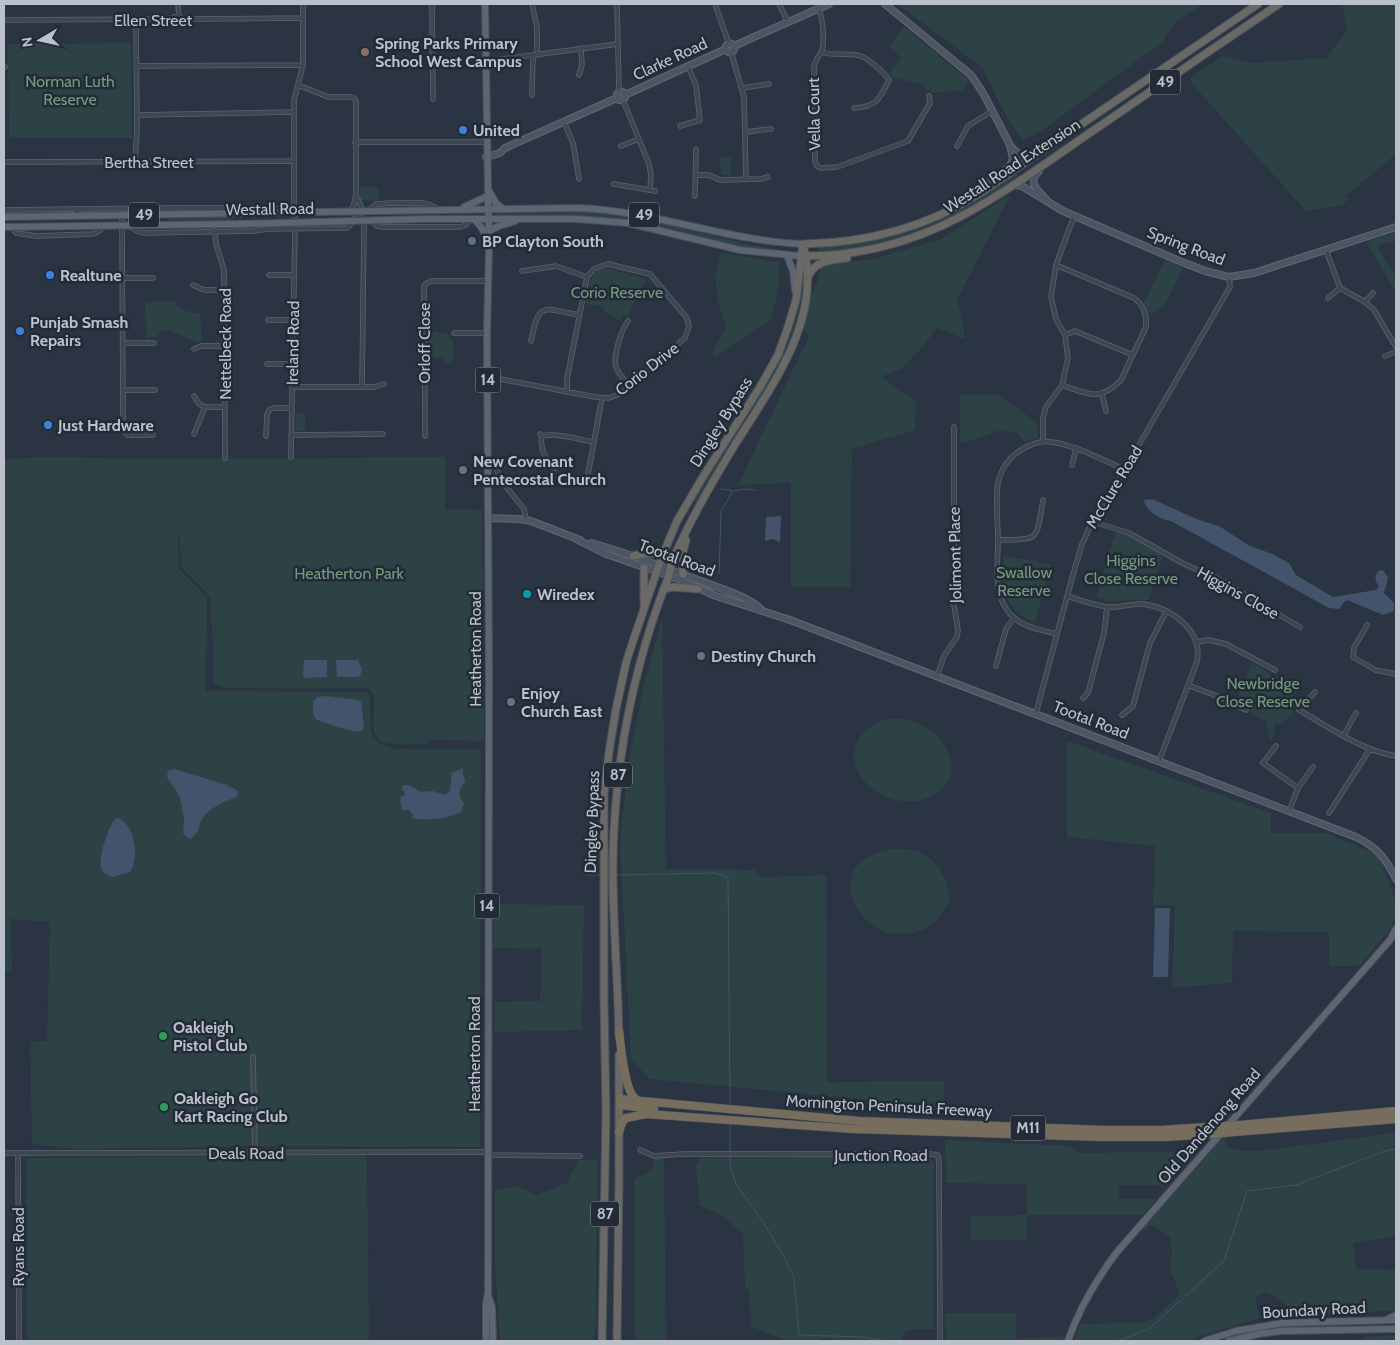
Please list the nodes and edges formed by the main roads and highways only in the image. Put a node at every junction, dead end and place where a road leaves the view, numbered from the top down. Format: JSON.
{"nodes":[{"id":1,"x":485,"y":4,"type":"edge"},
{"id":2,"x":829,"y":4,"type":"edge"},
{"id":3,"x":885,"y":4,"type":"edge"},
{"id":4,"x":1258,"y":4,"type":"edge"},
{"id":5,"x":1279,"y":4,"type":"edge"},
{"id":6,"x":1010,"y":145,"type":"junction"},
{"id":7,"x":1067,"y":148,"type":"junction"},
{"id":8,"x":486,"y":155,"type":"junction"},
{"id":9,"x":1031,"y":158,"type":"junction"},
{"id":10,"x":1012,"y":186,"type":"junction"},
{"id":11,"x":488,"y":188,"type":"junction"},
{"id":12,"x":488,"y":196,"type":"junction"},
{"id":13,"x":960,"y":205,"type":"junction"},
{"id":14,"x":1056,"y":207,"type":"junction"},
{"id":15,"x":488,"y":209,"type":"junction"},
{"id":16,"x":503,"y":209,"type":"junction"},
{"id":17,"x":459,"y":210,"type":"junction"},
{"id":18,"x":93,"y":216,"type":"junction"},
{"id":19,"x":4,"y":217,"type":"edge"},
{"id":20,"x":524,"y":219,"type":"junction"},
{"id":21,"x":472,"y":220,"type":"junction"},
{"id":22,"x":489,"y":220,"type":"junction"},
{"id":23,"x":4,"y":226,"type":"edge"},
{"id":24,"x":94,"y":226,"type":"junction"},
{"id":25,"x":1396,"y":228,"type":"edge"},
{"id":26,"x":489,"y":231,"type":"junction"},
{"id":27,"x":489,"y":242,"type":"junction"},
{"id":28,"x":803,"y":244,"type":"junction"},
{"id":29,"x":881,"y":247,"type":"junction"},
{"id":30,"x":786,"y":255,"type":"junction"},
{"id":31,"x":803,"y":256,"type":"junction"},
{"id":32,"x":808,"y":278,"type":"junction"},
{"id":33,"x":796,"y":300,"type":"junction"},
{"id":34,"x":488,"y":518,"type":"junction"},
{"id":35,"x":690,"y":523,"type":"junction"},
{"id":36,"x":578,"y":540,"type":"junction"},
{"id":37,"x":664,"y":553,"type":"junction"},
{"id":38,"x":633,"y":556,"type":"junction"},
{"id":39,"x":644,"y":568,"type":"junction"},
{"id":40,"x":659,"y":569,"type":"junction"},
{"id":41,"x":669,"y":573,"type":"junction"},
{"id":42,"x":683,"y":574,"type":"junction"},
{"id":43,"x":698,"y":589,"type":"junction"},
{"id":44,"x":663,"y":590,"type":"junction"},
{"id":45,"x":644,"y":610,"type":"junction"},
{"id":46,"x":763,"y":610,"type":"junction"},
{"id":47,"x":1395,"y":877,"type":"edge"},
{"id":48,"x":1396,"y":884,"type":"edge"},
{"id":49,"x":1396,"y":929,"type":"edge"},
{"id":50,"x":1396,"y":935,"type":"edge"},
{"id":51,"x":1390,"y":940,"type":"junction"},
{"id":52,"x":619,"y":1031,"type":"junction"},
{"id":53,"x":606,"y":1100,"type":"junction"},
{"id":54,"x":638,"y":1100,"type":"junction"},
{"id":55,"x":620,"y":1102,"type":"junction"},
{"id":56,"x":1396,"y":1111,"type":"edge"},
{"id":57,"x":696,"y":1117,"type":"junction"},
{"id":58,"x":1396,"y":1118,"type":"edge"},
{"id":59,"x":619,"y":1132,"type":"junction"},
{"id":60,"x":488,"y":1293,"type":"junction"},
{"id":61,"x":1396,"y":1315,"type":"edge"},
{"id":62,"x":1396,"y":1320,"type":"edge"},
{"id":63,"x":1385,"y":1321,"type":"junction"},
{"id":64,"x":1396,"y":1329,"type":"edge"},
{"id":65,"x":486,"y":1341,"type":"edge"},
{"id":66,"x":493,"y":1341,"type":"edge"},
{"id":67,"x":602,"y":1341,"type":"edge"},
{"id":68,"x":617,"y":1341,"type":"edge"},
{"id":69,"x":1068,"y":1341,"type":"edge"},
{"id":70,"x":1204,"y":1341,"type":"edge"},
{"id":71,"x":1229,"y":1341,"type":"edge"}],
"edges":[{"from":1,"to":8,"type":"main road","name":"Heatherton Road","number":"14"},
{"from":2,"to":8,"type":"main road","name":"Clarke Road"},
{"from":3,"to":6,"type":"main road"},
{"from":4,"to":9,"type":"highway","name":"Westall Road Extension","number":"49"},
{"from":5,"to":7,"type":"highway","name":"Westall Road Extension","number":"49"},
{"from":6,"to":9,"type":"main road"},
{"from":6,"to":13,"type":"main road"},
{"from":7,"to":10,"type":"highway","name":"Westall Road Extension","number":"49"},
{"from":7,"to":14,"type":"main road","name":"Spring Road"},
{"from":8,"to":11,"type":"main road","name":"Heatherton Road","number":"14"},
{"from":9,"to":13,"type":"highway","name":"Westall Road Extension","number":"49"},
{"from":10,"to":14,"type":"main road","name":"Spring Road"},
{"from":10,"to":29,"type":"highway","name":"Westall Road Extension","number":"49"},
{"from":11,"to":12,"type":"main road","name":"Heatherton Road","number":"14"},
{"from":11,"to":16,"type":"main road"},
{"from":12,"to":15,"type":"main road","name":"Heatherton Road","number":"14"},
{"from":12,"to":17,"type":"main road"},
{"from":13,"to":28,"type":"highway","name":"Westall Road Extension","number":"49"},
{"from":14,"to":25,"type":"main road","name":"Spring Road"},
{"from":15,"to":16,"type":"main road","name":"Westall Road Extension","number":"49"},
{"from":15,"to":17,"type":"main road","name":"Westall Road","number":"49"},
{"from":15,"to":22,"type":"main road","name":"Heatherton Road","number":"14"},
{"from":16,"to":28,"type":"main road","name":"Westall Road Extension","number":"49"},
{"from":17,"to":18,"type":"main road","name":"Westall Road","number":"49"},
{"from":18,"to":19,"type":"main road","name":"Westall Road","number":"49"},
{"from":18,"to":24,"type":"main road"},
{"from":20,"to":22,"type":"main road","name":"Westall Road Extension","number":"49"},
{"from":20,"to":26,"type":"main road"},
{"from":20,"to":30,"type":"main road","name":"Westall Road Extension","number":"49"},
{"from":21,"to":22,"type":"main road","name":"Westall Road","number":"49"},
{"from":21,"to":24,"type":"main road","name":"Westall Road","number":"49"},
{"from":21,"to":27,"type":"main road"},
{"from":22,"to":26,"type":"main road","name":"Heatherton Road","number":"14"},
{"from":23,"to":24,"type":"main road","name":"Westall Road","number":"49"},
{"from":26,"to":27,"type":"main road","name":"Heatherton Road","number":"14"},
{"from":27,"to":34,"type":"main road","name":"Heatherton Road","number":"14"},
{"from":28,"to":31,"type":"highway","number":"87"},
{"from":29,"to":31,"type":"highway","name":"Westall Road Extension","number":"49"},
{"from":29,"to":32,"type":"highway"},
{"from":30,"to":31,"type":"main road","name":"Westall Road Extension","number":"49"},
{"from":30,"to":33,"type":"main road"},
{"from":31,"to":32,"type":"highway","name":"Dingley Bypass","number":"87"},
{"from":31,"to":33,"type":"highway","name":"Dingley Bypass","number":"87"},
{"from":32,"to":35,"type":"highway","name":"Dingley Bypass","number":"87"},
{"from":33,"to":37,"type":"highway","name":"Dingley Bypass","number":"87"},
{"from":34,"to":36,"type":"main road","name":"Tootal Road"},
{"from":34,"to":60,"type":"main road","name":"Heatherton Road","number":"14"},
{"from":35,"to":41,"type":"highway","name":"Dingley Bypass","number":"87"},
{"from":35,"to":42,"type":"highway"},
{"from":36,"to":38,"type":"main road","name":"Tootal Road"},
{"from":36,"to":39,"type":"main road","name":"Tootal Road"},
{"from":37,"to":38,"type":"highway"},
{"from":37,"to":40,"type":"highway","name":"Dingley Bypass","number":"87"},
{"from":38,"to":40,"type":"main road","name":"Tootal Road"},
{"from":39,"to":40,"type":"main road","name":"Tootal Road"},
{"from":39,"to":45,"type":"highway"},
{"from":40,"to":41,"type":"main road","name":"Tootal Road"},
{"from":40,"to":45,"type":"highway","name":"Dingley Bypass","number":"87"},
{"from":41,"to":42,"type":"main road","name":"Tootal Road"},
{"from":41,"to":43,"type":"main road","name":"Tootal Road"},
{"from":41,"to":44,"type":"highway","name":"Dingley Bypass","number":"87"},
{"from":42,"to":46,"type":"main road","name":"Tootal Road"},
{"from":43,"to":44,"type":"highway"},
{"from":43,"to":46,"type":"main road","name":"Tootal Road"},
{"from":44,"to":52,"type":"highway","name":"Dingley Bypass","number":"87"},
{"from":45,"to":53,"type":"highway","name":"Dingley Bypass","number":"87"},
{"from":46,"to":47,"type":"main road","name":"Tootal Road"},
{"from":47,"to":48,"type":"main road","name":"Tootal Road"},
{"from":49,"to":51,"type":"main road","name":"Old Dandenong Road"},
{"from":50,"to":51,"type":"main road","name":"Old Dandenong Road"},
{"from":51,"to":69,"type":"main road","name":"Old Dandenong Road"},
{"from":52,"to":54,"type":"highway"},
{"from":52,"to":55,"type":"highway","name":"Dingley Bypass","number":"87"},
{"from":53,"to":55,"type":"highway","number":"M11"},
{"from":53,"to":67,"type":"highway","name":"Dingley Bypass","number":"87"},
{"from":54,"to":55,"type":"highway","name":"Mornington Peninsula Freeway","number":"M11"},
{"from":54,"to":56,"type":"highway","name":"Mornington Peninsula Freeway","number":"M11","bridge":true},
{"from":55,"to":57,"type":"highway","name":"Mornington Peninsula Freeway","number":"M11"},
{"from":55,"to":59,"type":"highway","name":"Dingley Bypass","number":"87"},
{"from":57,"to":58,"type":"highway","name":"Mornington Peninsula Freeway","number":"M11","bridge":true},
{"from":57,"to":59,"type":"highway","name":"Mornington Peninsula Freeway","number":"M11"},
{"from":59,"to":68,"type":"highway","name":"Dingley Bypass","number":"87"},
{"from":60,"to":65,"type":"main road","name":"Heatherton Road","number":"14"},
{"from":60,"to":66,"type":"main road","name":"Heatherton Road","number":"14"},
{"from":61,"to":63,"type":"main road"},
{"from":62,"to":63,"type":"main road","name":"Boundary Road"},
{"from":63,"to":70,"type":"main road","name":"Boundary Road"},
{"from":64,"to":71,"type":"main road","name":"Boundary Road"}]}
